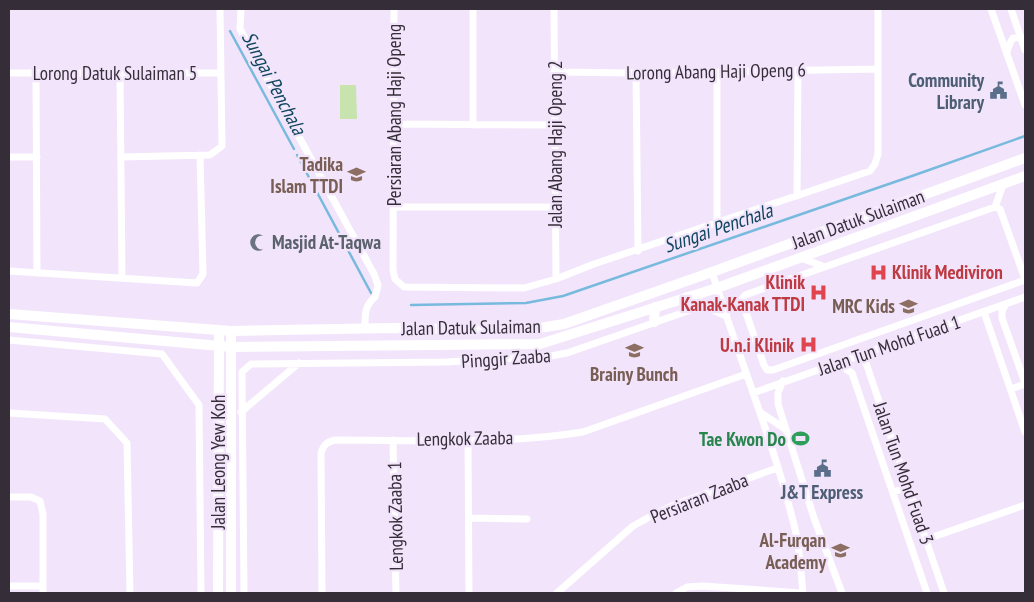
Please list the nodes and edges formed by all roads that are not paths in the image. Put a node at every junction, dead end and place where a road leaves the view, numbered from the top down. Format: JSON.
{"nodes":[{"id":1,"x":220,"y":9,"type":"edge"},
{"id":2,"x":240,"y":9,"type":"edge"},
{"id":3,"x":394,"y":9,"type":"edge"},
{"id":4,"x":473,"y":9,"type":"edge"},
{"id":5,"x":554,"y":9,"type":"edge"},
{"id":6,"x":878,"y":9,"type":"edge"},
{"id":7,"x":991,"y":9,"type":"edge"},
{"id":8,"x":1011,"y":9,"type":"edge"},
{"id":9,"x":1021,"y":37,"type":"junction"},
{"id":10,"x":1025,"y":50,"type":"edge"},
{"id":11,"x":1007,"y":52,"type":"junction"},
{"id":12,"x":878,"y":69,"type":"junction"},
{"id":13,"x":798,"y":70,"type":"junction"},
{"id":14,"x":554,"y":72,"type":"junction"},
{"id":15,"x":717,"y":72,"type":"junction"},
{"id":16,"x":9,"y":73,"type":"edge"},
{"id":17,"x":36,"y":73,"type":"junction"},
{"id":18,"x":120,"y":73,"type":"junction"},
{"id":19,"x":221,"y":73,"type":"junction"},
{"id":20,"x":636,"y":73,"type":"junction"},
{"id":21,"x":1025,"y":105,"type":"edge"},
{"id":22,"x":394,"y":124,"type":"junction"},
{"id":23,"x":473,"y":125,"type":"junction"},
{"id":24,"x":555,"y":126,"type":"junction"},
{"id":25,"x":121,"y":156,"type":"junction"},
{"id":26,"x":200,"y":156,"type":"junction"},
{"id":27,"x":38,"y":157,"type":"junction"},
{"id":28,"x":9,"y":158,"type":"edge"},
{"id":29,"x":1025,"y":158,"type":"edge"},
{"id":30,"x":1025,"y":177,"type":"edge"},
{"id":31,"x":1003,"y":185,"type":"junction"},
{"id":32,"x":797,"y":196,"type":"junction"},
{"id":33,"x":555,"y":206,"type":"junction"},
{"id":34,"x":996,"y":206,"type":"junction"},
{"id":35,"x":393,"y":207,"type":"junction"},
{"id":36,"x":717,"y":223,"type":"junction"},
{"id":37,"x":638,"y":251,"type":"junction"},
{"id":38,"x":801,"y":258,"type":"junction"},
{"id":39,"x":824,"y":268,"type":"junction"},
{"id":40,"x":9,"y":270,"type":"edge"},
{"id":41,"x":712,"y":272,"type":"junction"},
{"id":42,"x":37,"y":273,"type":"junction"},
{"id":43,"x":122,"y":278,"type":"junction"},
{"id":44,"x":556,"y":279,"type":"junction"},
{"id":45,"x":1025,"y":280,"type":"edge"},
{"id":46,"x":717,"y":288,"type":"junction"},
{"id":47,"x":687,"y":297,"type":"junction"},
{"id":48,"x":1025,"y":297,"type":"edge"},
{"id":49,"x":1006,"y":304,"type":"junction"},
{"id":50,"x":705,"y":305,"type":"junction"},
{"id":51,"x":655,"y":307,"type":"junction"},
{"id":52,"x":984,"y":312,"type":"junction"},
{"id":53,"x":9,"y":314,"type":"edge"},
{"id":54,"x":725,"y":314,"type":"junction"},
{"id":55,"x":654,"y":322,"type":"junction"},
{"id":56,"x":9,"y":327,"type":"edge"},
{"id":57,"x":365,"y":329,"type":"junction"},
{"id":58,"x":219,"y":331,"type":"junction"},
{"id":59,"x":231,"y":331,"type":"junction"},
{"id":60,"x":9,"y":340,"type":"edge"},
{"id":61,"x":218,"y":346,"type":"junction"},
{"id":62,"x":231,"y":347,"type":"junction"},
{"id":63,"x":863,"y":354,"type":"junction"},
{"id":64,"x":300,"y":362,"type":"junction"},
{"id":65,"x":838,"y":362,"type":"junction"},
{"id":66,"x":746,"y":374,"type":"junction"},
{"id":67,"x":181,"y":380,"type":"joint"},
{"id":68,"x":783,"y":382,"type":"junction"},
{"id":69,"x":1025,"y":384,"type":"edge"},
{"id":70,"x":1011,"y":389,"type":"junction"},
{"id":71,"x":753,"y":393,"type":"junction"},
{"id":72,"x":242,"y":412,"type":"junction"},
{"id":73,"x":760,"y":412,"type":"junction"},
{"id":74,"x":9,"y":413,"type":"edge"},
{"id":75,"x":785,"y":429,"type":"junction"},
{"id":76,"x":1025,"y":430,"type":"edge"},
{"id":77,"x":393,"y":440,"type":"junction"},
{"id":78,"x":468,"y":440,"type":"junction"},
{"id":79,"x":777,"y":468,"type":"junction"},
{"id":80,"x":909,"y":487,"type":"junction"},
{"id":81,"x":893,"y":492,"type":"junction"},
{"id":82,"x":9,"y":497,"type":"edge"},
{"id":83,"x":1025,"y":505,"type":"edge"},
{"id":84,"x":469,"y":518,"type":"junction"},
{"id":85,"x":527,"y":519,"type":"dead end"},
{"id":86,"x":927,"y":539,"type":"junction"},
{"id":87,"x":9,"y":586,"type":"edge"},
{"id":88,"x":43,"y":590,"type":"edge"},
{"id":89,"x":130,"y":593,"type":"edge"},
{"id":90,"x":201,"y":593,"type":"edge"},
{"id":91,"x":218,"y":593,"type":"edge"},
{"id":92,"x":231,"y":593,"type":"edge"},
{"id":93,"x":244,"y":593,"type":"edge"},
{"id":94,"x":322,"y":593,"type":"edge"},
{"id":95,"x":396,"y":593,"type":"edge"},
{"id":96,"x":469,"y":593,"type":"edge"},
{"id":97,"x":557,"y":593,"type":"edge"},
{"id":98,"x":676,"y":593,"type":"edge"},
{"id":99,"x":802,"y":593,"type":"edge"},
{"id":100,"x":842,"y":593,"type":"edge"},
{"id":101,"x":927,"y":593,"type":"edge"},
{"id":102,"x":944,"y":593,"type":"edge"}],
"edges":[{"from":1,"to":19,"type":"street"},
{"from":2,"to":57,"type":"street"},
{"from":3,"to":22,"type":"street","name":"Persiaran Abang Haji Openg"},
{"from":4,"to":23,"type":"street"},
{"from":5,"to":14,"type":"street","name":"Jalan Abang Haji Openg 2"},
{"from":6,"to":12,"type":"street","name":"Persiaran Abang Haji Openg"},
{"from":7,"to":11,"type":"street"},
{"from":8,"to":9,"type":"street"},
{"from":9,"to":10,"type":"street"},
{"from":9,"to":11,"type":"street"},
{"from":11,"to":21,"type":"street"},
{"from":12,"to":13,"type":"street","name":"Lorong Abang Haji Openg 6"},
{"from":12,"to":32,"type":"street","name":"Persiaran Abang Haji Openg"},
{"from":13,"to":15,"type":"street","name":"Lorong Abang Haji Openg 6"},
{"from":13,"to":32,"type":"street"},
{"from":14,"to":20,"type":"street","name":"Lorong Abang Haji Openg 6"},
{"from":14,"to":24,"type":"street","name":"Jalan Abang Haji Openg 2"},
{"from":15,"to":20,"type":"street","name":"Lorong Abang Haji Openg 6"},
{"from":15,"to":36,"type":"street"},
{"from":16,"to":17,"type":"street","name":"Lorong Datuk Sulaiman 5"},
{"from":17,"to":18,"type":"street","name":"Lorong Datuk Sulaiman 5"},
{"from":17,"to":27,"type":"street"},
{"from":18,"to":19,"type":"street","name":"Lorong Datuk Sulaiman 5"},
{"from":18,"to":25,"type":"street"},
{"from":19,"to":26,"type":"street"},
{"from":20,"to":37,"type":"street"},
{"from":22,"to":23,"type":"street"},
{"from":22,"to":35,"type":"street","name":"Persiaran Abang Haji Openg"},
{"from":23,"to":24,"type":"street"},
{"from":24,"to":33,"type":"street","name":"Jalan Abang Haji Openg 2"},
{"from":25,"to":26,"type":"street"},
{"from":25,"to":43,"type":"street"},
{"from":26,"to":43,"type":"street"},
{"from":27,"to":28,"type":"street"},
{"from":27,"to":42,"type":"street"},
{"from":29,"to":41,"type":"main road","name":"Jalan Datuk Sulaiman"},
{"from":30,"to":31,"type":"main road","name":"Jalan Datuk Sulaiman"},
{"from":31,"to":34,"type":"street"},
{"from":31,"to":38,"type":"main road","name":"Jalan Datuk Sulaiman"},
{"from":32,"to":36,"type":"street","name":"Persiaran Abang Haji Openg"},
{"from":33,"to":35,"type":"street"},
{"from":33,"to":44,"type":"street","name":"Jalan Abang Haji Openg 2"},
{"from":34,"to":39,"type":"street"},
{"from":34,"to":45,"type":"street"},
{"from":35,"to":44,"type":"street","name":"Persiaran Abang Haji Openg"},
{"from":36,"to":37,"type":"street","name":"Persiaran Abang Haji Openg"},
{"from":37,"to":44,"type":"street","name":"Persiaran Abang Haji Openg"},
{"from":38,"to":39,"type":"street"},
{"from":38,"to":46,"type":"main road","name":"Jalan Datuk Sulaiman"},
{"from":39,"to":45,"type":"street"},
{"from":40,"to":42,"type":"street"},
{"from":41,"to":46,"type":"street"},
{"from":41,"to":57,"type":"main road","name":"Jalan Datuk Sulaiman"},
{"from":42,"to":43,"type":"street"},
{"from":46,"to":47,"type":"main road","name":"Jalan Datuk Sulaiman"},
{"from":46,"to":54,"type":"street"},
{"from":47,"to":50,"type":"main road"},
{"from":47,"to":51,"type":"main road","name":"Jalan Datuk Sulaiman"},
{"from":48,"to":49,"type":"street","name":"Jalan Tun Mohd Fuad 1"},
{"from":49,"to":52,"type":"street","name":"Jalan Tun Mohd Fuad 1"},
{"from":49,"to":69,"type":"street"},
{"from":50,"to":54,"type":"main road"},
{"from":50,"to":55,"type":"street","name":"Pinggir Zaaba"},
{"from":51,"to":55,"type":"main road"},
{"from":51,"to":62,"type":"main road","name":"Jalan Datuk Sulaiman"},
{"from":52,"to":63,"type":"street","name":"Jalan Tun Mohd Fuad 1"},
{"from":52,"to":70,"type":"street"},
{"from":53,"to":58,"type":"main road","name":"Jalan Datuk Sulaiman"},
{"from":54,"to":66,"type":"street"},
{"from":55,"to":64,"type":"street","name":"Pinggir Zaaba"},
{"from":56,"to":60,"type":"street","name":"Jalan Datuk Sulaiman"},
{"from":56,"to":61,"type":"main road","name":"Jalan Datuk Sulaiman"},
{"from":57,"to":59,"type":"main road","name":"Jalan Datuk Sulaiman"},
{"from":58,"to":59,"type":"main road","name":"Jalan Datuk Sulaiman"},
{"from":58,"to":61,"type":"main road","name":"Jalan Leong Yew Koh"},
{"from":59,"to":62,"type":"main road","name":"Jalan Leong Yew Koh"},
{"from":60,"to":67,"type":"street","name":"Jalan Datuk Sulaiman"},
{"from":61,"to":62,"type":"main road","name":"Jalan Datuk Sulaiman"},
{"from":61,"to":91,"type":"main road","name":"Jalan Leong Yew Koh"},
{"from":62,"to":92,"type":"main road","name":"Jalan Leong Yew Koh"},
{"from":63,"to":65,"type":"street","name":"Jalan Tun Mohd Fuad 1"},
{"from":63,"to":80,"type":"street","name":"Jalan Tun Mohd Fuad 3"},
{"from":64,"to":72,"type":"street"},
{"from":64,"to":72,"type":"street","name":"Pinggir Zaaba"},
{"from":65,"to":68,"type":"street","name":"Jalan Tun Mohd Fuad 1"},
{"from":65,"to":81,"type":"street"},
{"from":66,"to":71,"type":"street"},
{"from":66,"to":78,"type":"street","name":"Lengkok Zaaba"},
{"from":67,"to":90,"type":"street","name":"Jalan Leong Yew Koh"},
{"from":68,"to":71,"type":"street","name":"Jalan Tun Mohd Fuad 1"},
{"from":68,"to":75,"type":"street"},
{"from":69,"to":70,"type":"street"},
{"from":70,"to":76,"type":"street"},
{"from":71,"to":73,"type":"street"},
{"from":72,"to":93,"type":"street","name":"Pinggir Zaaba"},
{"from":73,"to":75,"type":"street"},
{"from":73,"to":79,"type":"street"},
{"from":74,"to":89,"type":"street"},
{"from":75,"to":100,"type":"street"},
{"from":77,"to":78,"type":"street","name":"Lengkok Zaaba"},
{"from":77,"to":94,"type":"street","name":"Lengkok Zaaba"},
{"from":77,"to":95,"type":"street","name":"Lengkok Zaaba 1"},
{"from":78,"to":84,"type":"street"},
{"from":79,"to":97,"type":"street","name":"Persiaran Zaaba"},
{"from":79,"to":99,"type":"street"},
{"from":80,"to":81,"type":"street"},
{"from":80,"to":86,"type":"street","name":"Jalan Tun Mohd Fuad 3"},
{"from":81,"to":101,"type":"street"},
{"from":82,"to":88,"type":"street"},
{"from":83,"to":86,"type":"street"},
{"from":84,"to":85,"type":"street"},
{"from":84,"to":96,"type":"street"},
{"from":86,"to":102,"type":"street","name":"Jalan Tun Mohd Fuad 3"},
{"from":87,"to":88,"type":"street"},
{"from":98,"to":99,"type":"street"}]}
